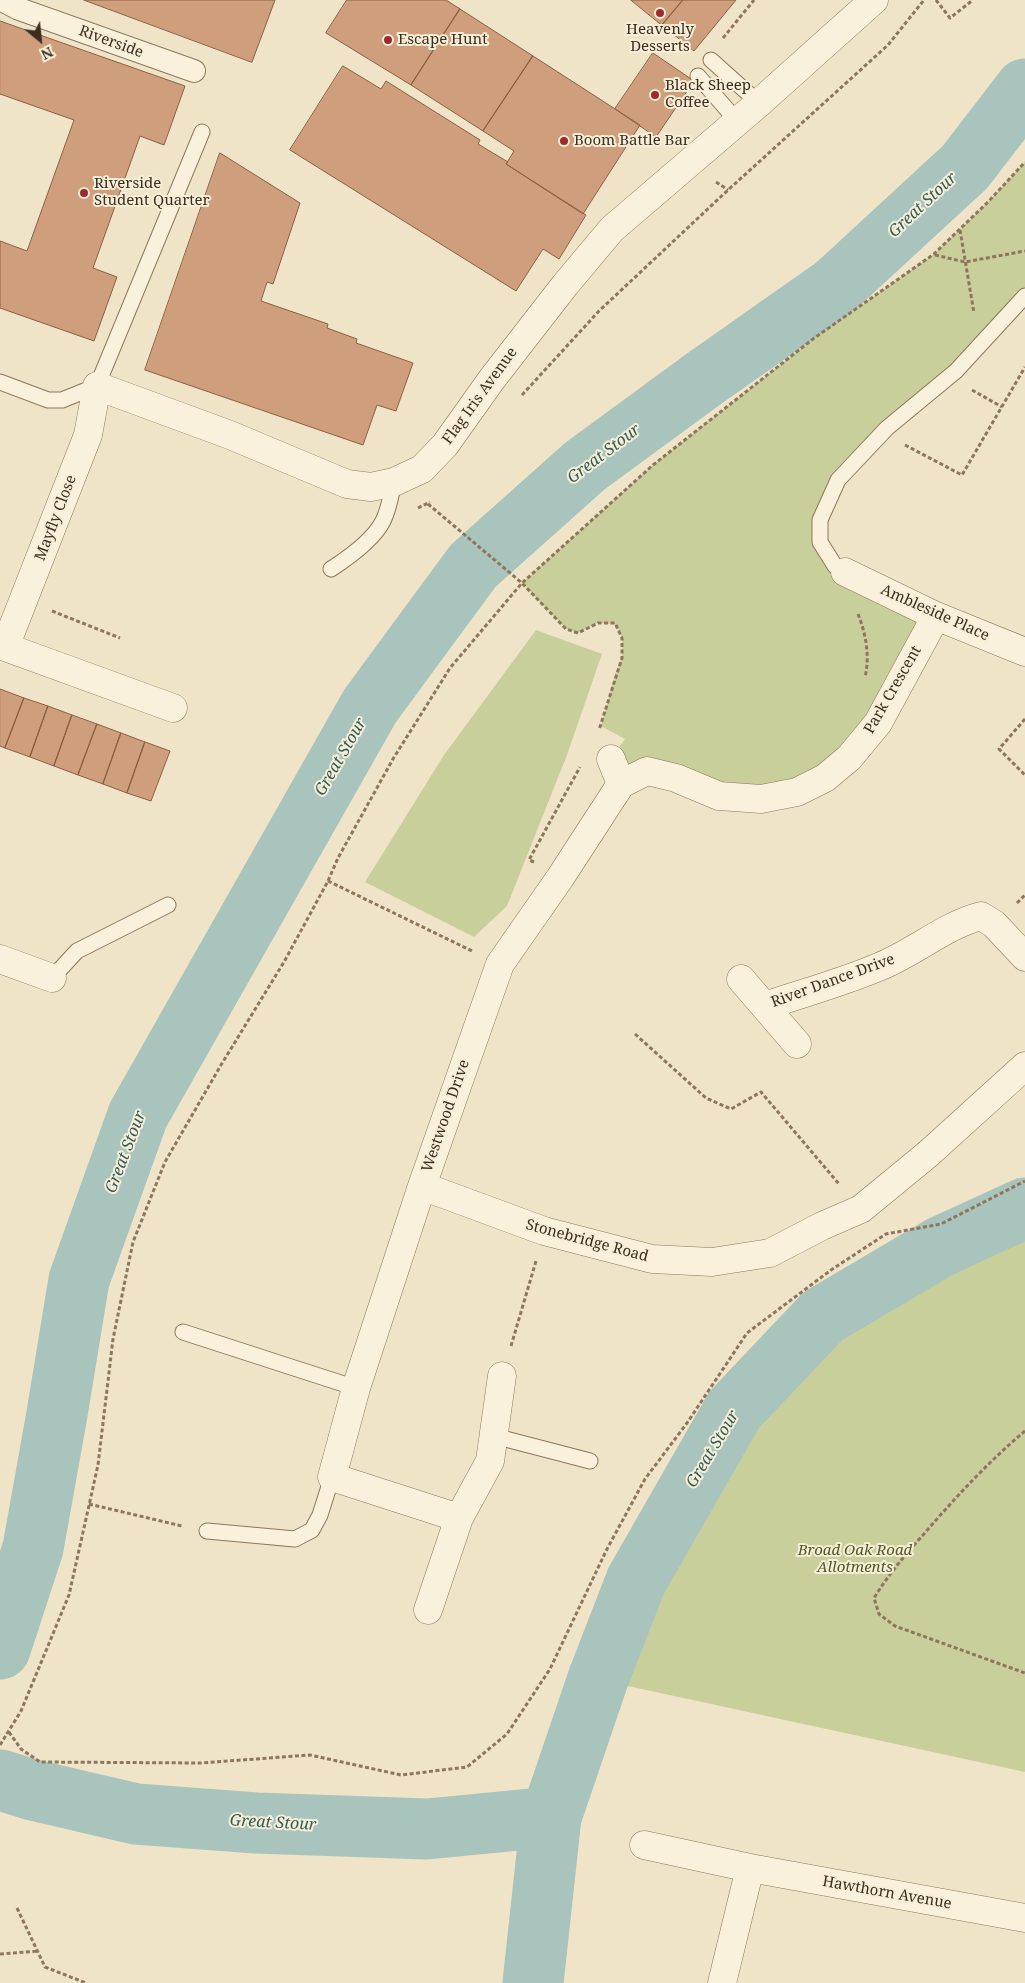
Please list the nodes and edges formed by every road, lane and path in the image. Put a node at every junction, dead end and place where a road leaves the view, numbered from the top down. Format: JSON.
{"nodes":[{"id":1,"x":2,"y":0,"type":"edge"},
{"id":2,"x":754,"y":0,"type":"edge"},
{"id":3,"x":845,"y":0,"type":"edge"},
{"id":4,"x":874,"y":0,"type":"edge"},
{"id":5,"x":924,"y":0,"type":"edge"},
{"id":6,"x":936,"y":0,"type":"edge"},
{"id":7,"x":973,"y":0,"type":"edge"},
{"id":8,"x":721,"y":40,"type":"dead end"},
{"id":9,"x":711,"y":60,"type":"dead end"},
{"id":10,"x":194,"y":71,"type":"dead end"},
{"id":11,"x":698,"y":76,"type":"dead end"},
{"id":12,"x":784,"y":80,"type":"junction"},
{"id":13,"x":759,"y":103,"type":"junction"},
{"id":14,"x":737,"y":122,"type":"junction"},
{"id":15,"x":202,"y":132,"type":"dead end"},
{"id":16,"x":1025,"y":162,"type":"edge"},
{"id":17,"x":960,"y":230,"type":"junction"},
{"id":18,"x":1025,"y":251,"type":"edge"},
{"id":19,"x":934,"y":254,"type":"junction"},
{"id":20,"x":965,"y":262,"type":"junction"},
{"id":21,"x":1025,"y":296,"type":"edge"},
{"id":22,"x":966,"y":360,"type":"junction"},
{"id":23,"x":1025,"y":367,"type":"edge"},
{"id":24,"x":949,"y":377,"type":"junction"},
{"id":25,"x":0,"y":382,"type":"edge"},
{"id":26,"x":97,"y":386,"type":"junction"},
{"id":27,"x":516,"y":402,"type":"dead end"},
{"id":28,"x":1002,"y":407,"type":"junction"},
{"id":29,"x":882,"y":433,"type":"junction"},
{"id":30,"x":394,"y":482,"type":"junction"},
{"id":31,"x":435,"y":498,"type":"dead end"},
{"id":32,"x":331,"y":569,"type":"dead end"},
{"id":33,"x":853,"y":577,"type":"junction"},
{"id":34,"x":522,"y":583,"type":"junction"},
{"id":35,"x":24,"y":600,"type":"junction"},
{"id":36,"x":936,"y":616,"type":"junction"},
{"id":37,"x":120,"y":638,"type":"dead end"},
{"id":38,"x":3,"y":646,"type":"edge"},
{"id":39,"x":1025,"y":652,"type":"edge"},
{"id":40,"x":863,"y":686,"type":"dead end"},
{"id":41,"x":173,"y":708,"type":"dead end"},
{"id":42,"x":1025,"y":719,"type":"edge"},
{"id":43,"x":601,"y":726,"type":"junction"},
{"id":44,"x":609,"y":730,"type":"dead end"},
{"id":45,"x":597,"y":734,"type":"dead end"},
{"id":46,"x":598,"y":759,"type":"joint"},
{"id":47,"x":1025,"y":775,"type":"edge"},
{"id":48,"x":621,"y":784,"type":"junction"},
{"id":49,"x":560,"y":878,"type":"junction"},
{"id":50,"x":328,"y":881,"type":"junction"},
{"id":51,"x":168,"y":905,"type":"dead end"},
{"id":52,"x":1025,"y":957,"type":"edge"},
{"id":53,"x":0,"y":959,"type":"edge"},
{"id":54,"x":500,"y":964,"type":"junction"},
{"id":55,"x":52,"y":978,"type":"joint"},
{"id":56,"x":741,"y":979,"type":"dead end"},
{"id":57,"x":765,"y":1006,"type":"junction"},
{"id":58,"x":635,"y":1034,"type":"dead end"},
{"id":59,"x":797,"y":1044,"type":"dead end"},
{"id":60,"x":1025,"y":1066,"type":"edge"},
{"id":61,"x":1025,"y":1181,"type":"edge"},
{"id":62,"x":422,"y":1186,"type":"junction"},
{"id":63,"x":861,"y":1209,"type":"junction"},
{"id":64,"x":544,"y":1231,"type":"junction"},
{"id":65,"x":183,"y":1332,"type":"dead end"},
{"id":66,"x":502,"y":1376,"type":"joint"},
{"id":67,"x":356,"y":1388,"type":"junction"},
{"id":68,"x":1025,"y":1431,"type":"edge"},
{"id":69,"x":494,"y":1436,"type":"junction"},
{"id":70,"x":590,"y":1461,"type":"dead end"},
{"id":71,"x":332,"y":1477,"type":"junction"},
{"id":72,"x":89,"y":1504,"type":"junction"},
{"id":73,"x":459,"y":1518,"type":"junction"},
{"id":74,"x":207,"y":1531,"type":"joint"},
{"id":75,"x":428,"y":1610,"type":"dead end"},
{"id":76,"x":1025,"y":1673,"type":"edge"},
{"id":77,"x":9,"y":1732,"type":"junction"},
{"id":78,"x":0,"y":1745,"type":"edge"},
{"id":79,"x":644,"y":1845,"type":"dead end"},
{"id":80,"x":750,"y":1868,"type":"junction"},
{"id":81,"x":17,"y":1908,"type":"dead end"},
{"id":82,"x":1025,"y":1918,"type":"edge"},
{"id":83,"x":38,"y":1951,"type":"junction"},
{"id":84,"x":0,"y":1954,"type":"edge"},
{"id":85,"x":86,"y":1983,"type":"edge"},
{"id":86,"x":722,"y":1983,"type":"edge"}],
"edges":[{"from":1,"to":10,"type":"street","name":"Riverside"},
{"from":2,"to":8,"type":"path"},
{"from":3,"to":12,"type":"street","name":"Flag Iris Avenue"},
{"from":4,"to":12,"type":"street","name":"Flag Iris Avenue"},
{"from":5,"to":27,"type":"path"},
{"from":6,"to":7,"type":"path"},
{"from":9,"to":13,"type":"lane"},
{"from":11,"to":14,"type":"lane"},
{"from":12,"to":13,"type":"street","name":"Flag Iris Avenue"},
{"from":13,"to":14,"type":"street","name":"Flag Iris Avenue"},
{"from":14,"to":30,"type":"street","name":"Flag Iris Avenue"},
{"from":15,"to":26,"type":"lane"},
{"from":16,"to":17,"type":"path"},
{"from":17,"to":19,"type":"path"},
{"from":17,"to":20,"type":"path"},
{"from":18,"to":20,"type":"path"},
{"from":19,"to":20,"type":"path"},
{"from":19,"to":34,"type":"path"},
{"from":20,"to":22,"type":"path"},
{"from":21,"to":22,"type":"lane"},
{"from":22,"to":24,"type":"lane"},
{"from":23,"to":28,"type":"path"},
{"from":24,"to":28,"type":"path"},
{"from":24,"to":29,"type":"lane"},
{"from":25,"to":26,"type":"lane"},
{"from":26,"to":30,"type":"street","name":"Flag Iris Avenue"},
{"from":26,"to":35,"type":"street","name":"Mayfly Close"},
{"from":28,"to":29,"type":"path"},
{"from":29,"to":33,"type":"lane"},
{"from":30,"to":32,"type":"lane"},
{"from":31,"to":34,"type":"path"},
{"from":33,"to":36,"type":"street","name":"Ambleside Place"},
{"from":33,"to":40,"type":"path"},
{"from":34,"to":43,"type":"path"},
{"from":34,"to":50,"type":"path"},
{"from":35,"to":37,"type":"path"},
{"from":35,"to":38,"type":"street","name":"Mayfly Close"},
{"from":36,"to":39,"type":"street","name":"Ambleside Place"},
{"from":36,"to":48,"type":"street","name":"Park Crescent"},
{"from":38,"to":41,"type":"street","name":"Mayfly Close"},
{"from":42,"to":47,"type":"path"},
{"from":43,"to":44,"type":"path"},
{"from":43,"to":45,"type":"path"},
{"from":46,"to":48,"type":"street"},
{"from":46,"to":49,"type":"path"},
{"from":48,"to":49,"type":"street","name":"Westwood Drive"},
{"from":49,"to":54,"type":"street","name":"Westwood Drive"},
{"from":50,"to":54,"type":"path"},
{"from":50,"to":72,"type":"path"},
{"from":51,"to":55,"type":"lane"},
{"from":52,"to":57,"type":"street","name":"River Dance Drive"},
{"from":53,"to":55,"type":"street"},
{"from":54,"to":62,"type":"street","name":"Westwood Drive"},
{"from":56,"to":57,"type":"street","name":"River Dance Drive"},
{"from":57,"to":59,"type":"street","name":"River Dance Drive"},
{"from":58,"to":63,"type":"path"},
{"from":60,"to":63,"type":"street","name":"Stonebridge Road"},
{"from":61,"to":77,"type":"path"},
{"from":62,"to":64,"type":"street","name":"Stonebridge Road"},
{"from":62,"to":67,"type":"street","name":"Westwood Drive"},
{"from":63,"to":64,"type":"street","name":"Stonebridge Road"},
{"from":64,"to":66,"type":"path"},
{"from":65,"to":67,"type":"lane"},
{"from":66,"to":69,"type":"street"},
{"from":67,"to":71,"type":"street","name":"Westwood Drive"},
{"from":68,"to":76,"type":"path"},
{"from":69,"to":70,"type":"lane"},
{"from":69,"to":73,"type":"street"},
{"from":71,"to":73,"type":"street"},
{"from":71,"to":74,"type":"lane"},
{"from":72,"to":74,"type":"path"},
{"from":72,"to":77,"type":"path"},
{"from":73,"to":75,"type":"street"},
{"from":77,"to":78,"type":"path"},
{"from":79,"to":80,"type":"street","name":"Hawthorn Avenue"},
{"from":80,"to":82,"type":"street","name":"Hawthorn Avenue"},
{"from":80,"to":86,"type":"street"},
{"from":81,"to":83,"type":"path"},
{"from":83,"to":84,"type":"path"},
{"from":83,"to":85,"type":"path"}]}
